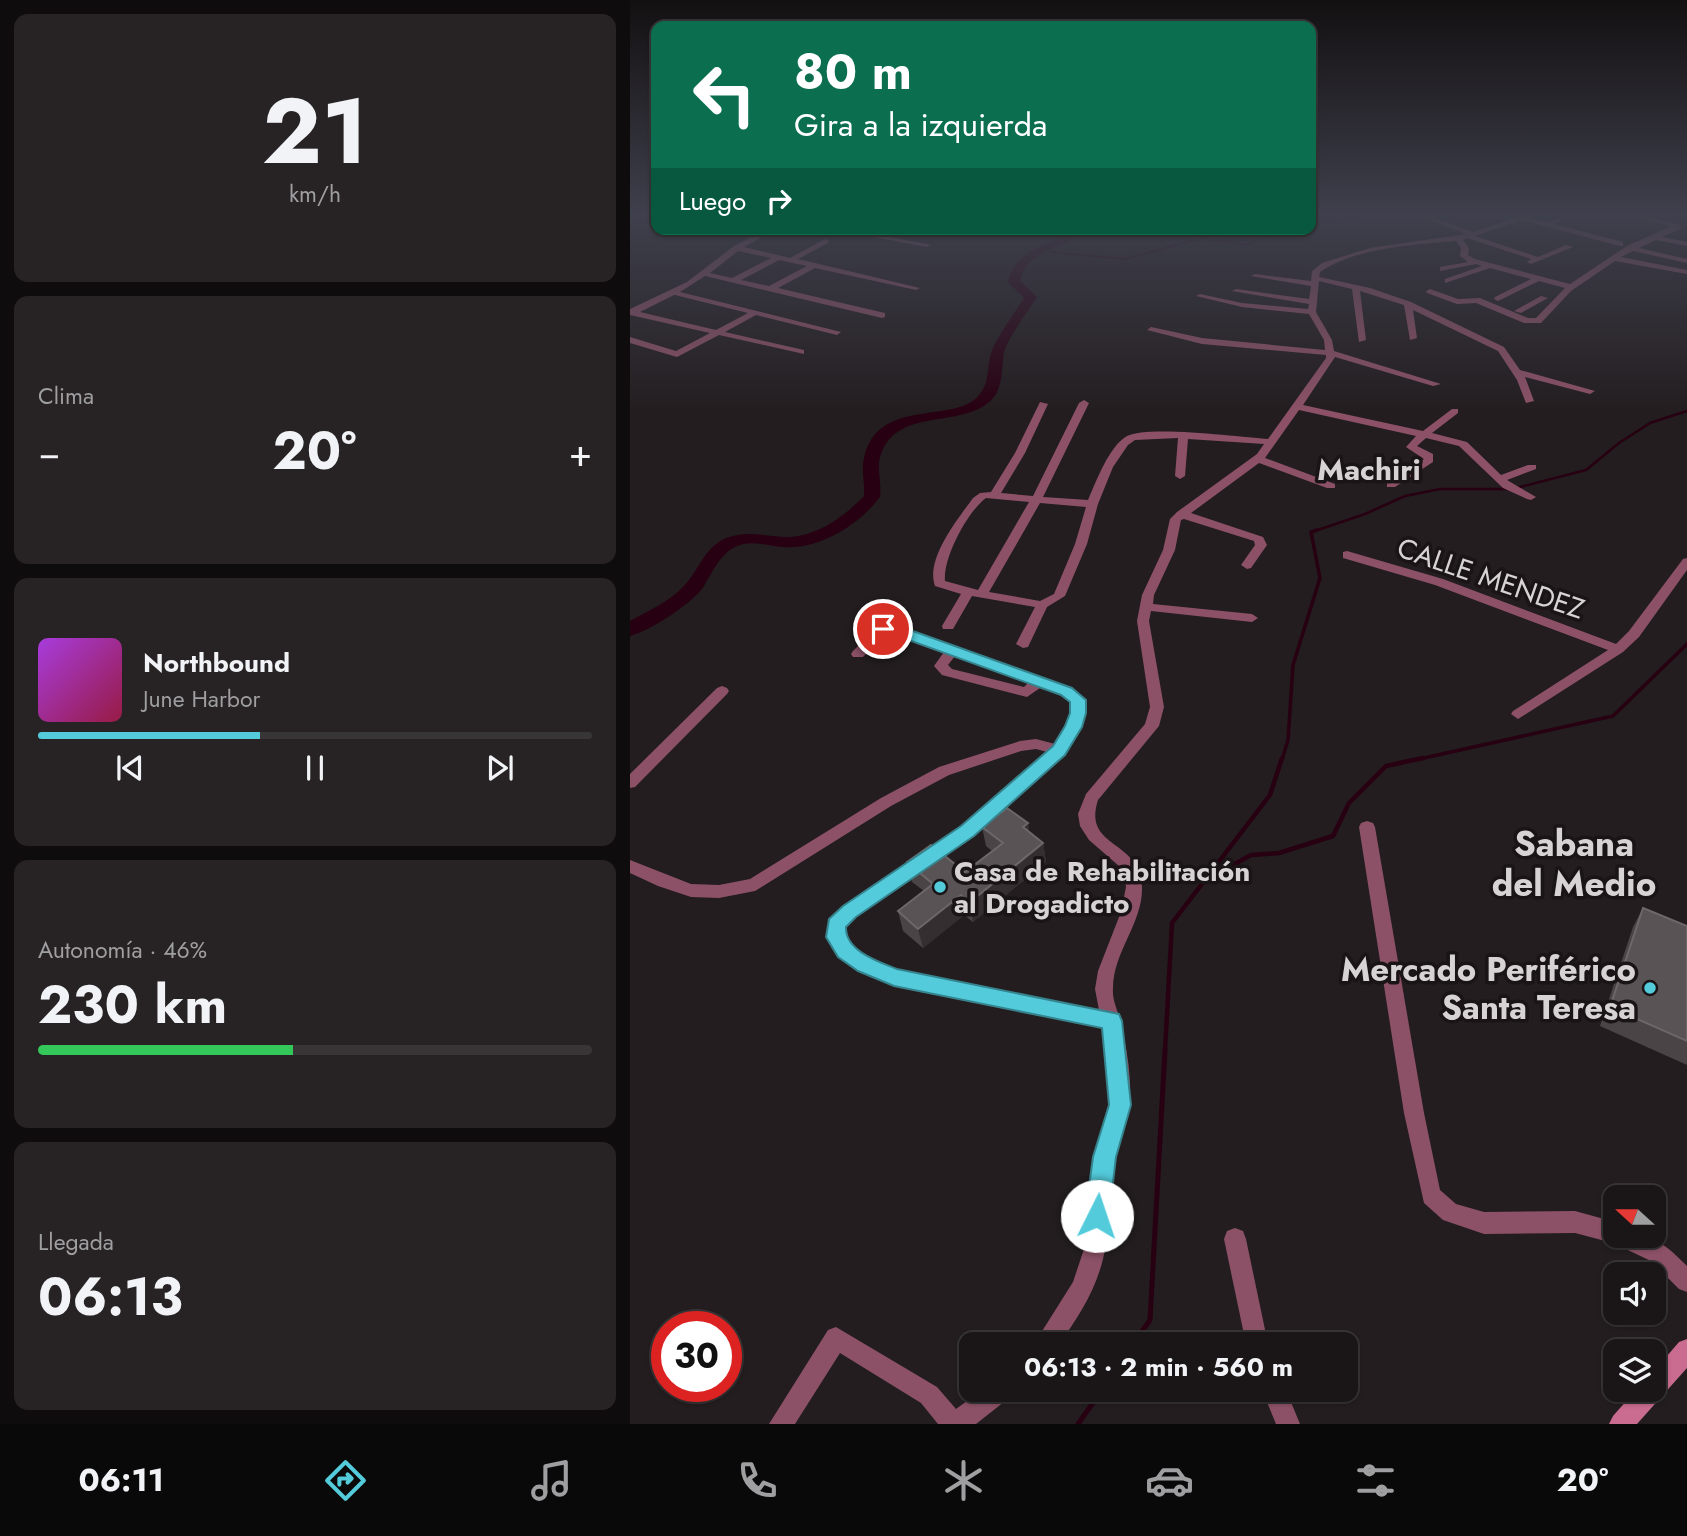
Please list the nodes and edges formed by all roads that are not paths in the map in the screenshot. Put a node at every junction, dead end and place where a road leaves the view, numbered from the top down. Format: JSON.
{"nodes":[{"id":1,"x":695,"y":280,"type":"edge"},
{"id":2,"x":736,"y":280,"type":"edge"},
{"id":3,"x":786,"y":280,"type":"edge"},
{"id":4,"x":883,"y":280,"type":"edge"},
{"id":5,"x":1308,"y":280,"type":"edge"},
{"id":6,"x":1534,"y":280,"type":"edge"},
{"id":7,"x":1543,"y":280,"type":"edge"},
{"id":8,"x":1577,"y":280,"type":"edge"},
{"id":9,"x":1315,"y":281,"type":"junction"},
{"id":10,"x":1568,"y":286,"type":"junction"},
{"id":11,"x":1356,"y":287,"type":"junction"},
{"id":12,"x":772,"y":288,"type":"junction"},
{"id":13,"x":916,"y":288,"type":"dead end"},
{"id":14,"x":1430,"y":291,"type":"dead end"},
{"id":15,"x":1236,"y":292,"type":"dead end"},
{"id":16,"x":675,"y":293,"type":"junction"},
{"id":17,"x":1200,"y":296,"type":"dead end"},
{"id":18,"x":1544,"y":298,"type":"dead end"},
{"id":19,"x":1498,"y":299,"type":"dead end"},
{"id":20,"x":1408,"y":304,"type":"junction"},
{"id":21,"x":1530,"y":304,"type":"junction"},
{"id":22,"x":1312,"y":307,"type":"junction"},
{"id":23,"x":1547,"y":310,"type":"junction"},
{"id":24,"x":1518,"y":311,"type":"dead end"},
{"id":25,"x":756,"y":312,"type":"junction"},
{"id":26,"x":632,"y":313,"type":"edge"},
{"id":27,"x":882,"y":315,"type":"dead end"},
{"id":28,"x":1151,"y":330,"type":"dead end"},
{"id":29,"x":720,"y":331,"type":"junction"},
{"id":30,"x":837,"y":332,"type":"dead end"},
{"id":31,"x":1413,"y":338,"type":"dead end"},
{"id":32,"x":630,"y":340,"type":"edge"},
{"id":33,"x":1362,"y":340,"type":"dead end"},
{"id":34,"x":801,"y":352,"type":"dead end"},
{"id":35,"x":1332,"y":353,"type":"junction"},
{"id":36,"x":1516,"y":372,"type":"junction"},
{"id":37,"x":1436,"y":384,"type":"dead end"},
{"id":38,"x":1590,"y":391,"type":"dead end"},
{"id":39,"x":1529,"y":401,"type":"dead end"},
{"id":40,"x":1084,"y":403,"type":"dead end"},
{"id":41,"x":1043,"y":404,"type":"dead end"},
{"id":42,"x":1296,"y":406,"type":"junction"},
{"id":43,"x":1455,"y":411,"type":"dead end"},
{"id":44,"x":1427,"y":433,"type":"junction"},
{"id":45,"x":1183,"y":436,"type":"junction"},
{"id":46,"x":1273,"y":442,"type":"junction"},
{"id":47,"x":1258,"y":459,"type":"junction"},
{"id":48,"x":1532,"y":467,"type":"dead end"},
{"id":49,"x":1180,"y":476,"type":"dead end"},
{"id":50,"x":1503,"y":482,"type":"junction"},
{"id":51,"x":1391,"y":485,"type":"dead end"},
{"id":52,"x":1331,"y":486,"type":"dead end"},
{"id":53,"x":995,"y":494,"type":"junction"},
{"id":54,"x":1531,"y":497,"type":"dead end"},
{"id":55,"x":1037,"y":498,"type":"junction"},
{"id":56,"x":1092,"y":504,"type":"junction"},
{"id":57,"x":1181,"y":514,"type":"junction"},
{"id":58,"x":1347,"y":555,"type":"dead end"},
{"id":59,"x":1687,"y":562,"type":"edge"},
{"id":60,"x":1247,"y":565,"type":"dead end"},
{"id":61,"x":975,"y":593,"type":"junction"},
{"id":62,"x":1042,"y":605,"type":"junction"},
{"id":63,"x":1145,"y":607,"type":"junction"},
{"id":64,"x":1252,"y":618,"type":"dead end"},
{"id":65,"x":948,"y":626,"type":"dead end"},
{"id":66,"x":1023,"y":644,"type":"dead end"},
{"id":67,"x":1618,"y":649,"type":"junction"},
{"id":68,"x":952,"y":650,"type":"junction"},
{"id":69,"x":858,"y":654,"type":"dead end"},
{"id":70,"x":1038,"y":682,"type":"junction"},
{"id":71,"x":722,"y":691,"type":"dead end"},
{"id":72,"x":1518,"y":714,"type":"dead end"},
{"id":73,"x":1059,"y":750,"type":"junction"},
{"id":74,"x":630,"y":783,"type":"edge"},
{"id":75,"x":1367,"y":827,"type":"dead end"},
{"id":76,"x":630,"y":866,"type":"edge"},
{"id":77,"x":1111,"y":1021,"type":"junction"},
{"id":78,"x":1603,"y":1230,"type":"edge"},
{"id":79,"x":1235,"y":1238,"type":"dead end"},
{"id":80,"x":1647,"y":1248,"type":"edge"},
{"id":81,"x":1687,"y":1281,"type":"edge"},
{"id":82,"x":1053,"y":1332,"type":"edge"},
{"id":83,"x":1255,"y":1332,"type":"edge"},
{"id":84,"x":1687,"y":1350,"type":"edge"},
{"id":85,"x":1666,"y":1374,"type":"edge"},
{"id":86,"x":985,"y":1402,"type":"edge"},
{"id":87,"x":1279,"y":1402,"type":"edge"},
{"id":88,"x":1641,"y":1402,"type":"edge"},
{"id":89,"x":781,"y":1424,"type":"edge"},
{"id":90,"x":955,"y":1424,"type":"edge"},
{"id":91,"x":1288,"y":1424,"type":"edge"},
{"id":92,"x":1621,"y":1424,"type":"edge"}],
"edges":[{"from":1,"to":16,"type":"street"},
{"from":2,"to":12,"type":"street"},
{"from":3,"to":12,"type":"street"},
{"from":4,"to":13,"type":"street"},
{"from":5,"to":9,"type":"street"},
{"from":6,"to":19,"type":"street"},
{"from":7,"to":10,"type":"street"},
{"from":8,"to":10,"type":"street"},
{"from":9,"to":11,"type":"street"},
{"from":9,"to":22,"type":"street"},
{"from":10,"to":23,"type":"street"},
{"from":11,"to":20,"type":"street"},
{"from":11,"to":33,"type":"street"},
{"from":12,"to":27,"type":"street"},
{"from":14,"to":23,"type":"street"},
{"from":15,"to":22,"type":"street"},
{"from":16,"to":25,"type":"street"},
{"from":16,"to":26,"type":"street"},
{"from":17,"to":22,"type":"street"},
{"from":18,"to":21,"type":"street"},
{"from":20,"to":31,"type":"street"},
{"from":20,"to":36,"type":"street"},
{"from":21,"to":23,"type":"street"},
{"from":21,"to":24,"type":"street"},
{"from":22,"to":35,"type":"street"},
{"from":25,"to":29,"type":"street"},
{"from":25,"to":30,"type":"street"},
{"from":26,"to":29,"type":"street"},
{"from":28,"to":35,"type":"street"},
{"from":29,"to":32,"type":"street"},
{"from":29,"to":34,"type":"street"},
{"from":35,"to":37,"type":"street"},
{"from":35,"to":42,"type":"street"},
{"from":36,"to":38,"type":"street"},
{"from":36,"to":39,"type":"street"},
{"from":40,"to":55,"type":"street"},
{"from":41,"to":53,"type":"street"},
{"from":42,"to":44,"type":"street"},
{"from":42,"to":46,"type":"street"},
{"from":43,"to":44,"type":"street"},
{"from":44,"to":50,"type":"street"},
{"from":44,"to":51,"type":"street"},
{"from":45,"to":46,"type":"street"},
{"from":45,"to":49,"type":"street"},
{"from":45,"to":56,"type":"street"},
{"from":46,"to":47,"type":"street"},
{"from":47,"to":52,"type":"street"},
{"from":47,"to":57,"type":"street"},
{"from":48,"to":50,"type":"street"},
{"from":50,"to":54,"type":"street"},
{"from":53,"to":55,"type":"street"},
{"from":53,"to":61,"type":"street"},
{"from":55,"to":56,"type":"street"},
{"from":55,"to":61,"type":"street"},
{"from":56,"to":62,"type":"street"},
{"from":57,"to":60,"type":"street"},
{"from":57,"to":63,"type":"street"},
{"from":58,"to":67,"type":"street","name":"CALLE MENDEZ"},
{"from":59,"to":67,"type":"street"},
{"from":61,"to":62,"type":"street"},
{"from":61,"to":65,"type":"street"},
{"from":62,"to":66,"type":"street"},
{"from":63,"to":64,"type":"street"},
{"from":63,"to":77,"type":"street"},
{"from":67,"to":72,"type":"street"},
{"from":68,"to":69,"type":"street"},
{"from":68,"to":70,"type":"street"},
{"from":68,"to":70,"type":"street"},
{"from":70,"to":73,"type":"street"},
{"from":71,"to":74,"type":"street"},
{"from":73,"to":76,"type":"street"},
{"from":73,"to":77,"type":"street"},
{"from":75,"to":78,"type":"street"},
{"from":77,"to":82,"type":"street"},
{"from":79,"to":83,"type":"street"},
{"from":80,"to":81,"type":"street"},
{"from":84,"to":85,"type":"street"},
{"from":86,"to":90,"type":"street"},
{"from":87,"to":91,"type":"street"},
{"from":88,"to":92,"type":"street"},
{"from":89,"to":90,"type":"street"}]}
